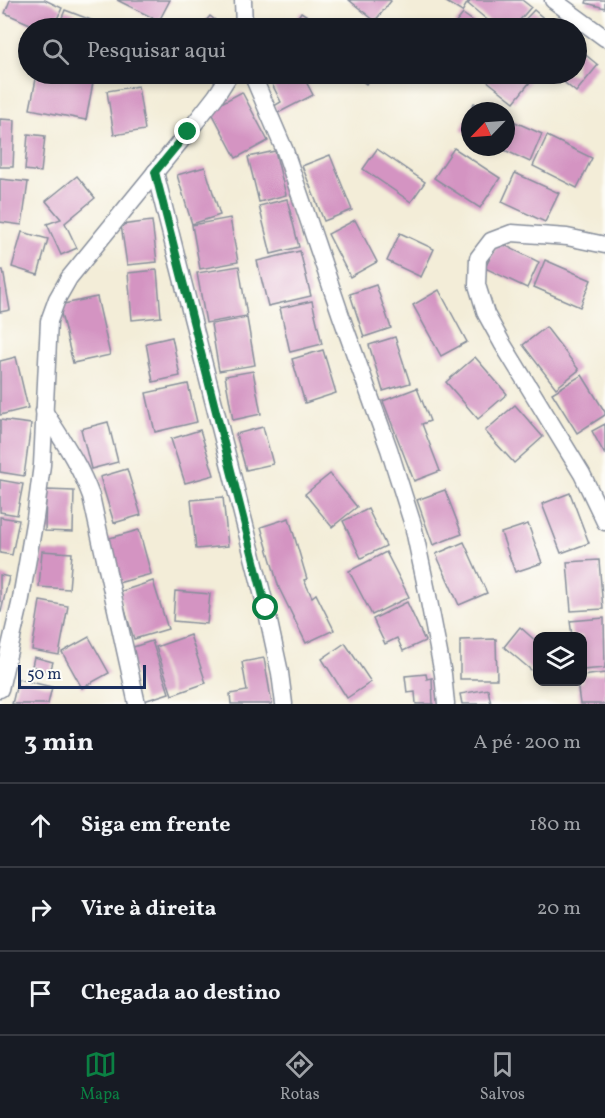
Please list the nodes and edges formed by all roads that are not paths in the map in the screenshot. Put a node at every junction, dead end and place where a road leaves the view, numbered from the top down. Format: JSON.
{"nodes":[{"id":1,"x":243,"y":0,"type":"edge"},
{"id":2,"x":554,"y":0,"type":"edge"},
{"id":3,"x":244,"y":18,"type":"edge"},
{"id":4,"x":578,"y":18,"type":"edge"},
{"id":5,"x":587,"y":25,"type":"edge"},
{"id":6,"x":605,"y":38,"type":"edge"},
{"id":7,"x":224,"y":84,"type":"edge"},
{"id":8,"x":256,"y":84,"type":"edge"},
{"id":9,"x":155,"y":172,"type":"junction"},
{"id":10,"x":605,"y":245,"type":"edge"},
{"id":11,"x":44,"y":411,"type":"junction"},
{"id":12,"x":605,"y":522,"type":"edge"},
{"id":13,"x":0,"y":689,"type":"edge"},
{"id":14,"x":137,"y":704,"type":"edge"},
{"id":15,"x":284,"y":704,"type":"edge"},
{"id":16,"x":446,"y":704,"type":"edge"}],
"edges":[{"from":1,"to":3,"type":"street"},
{"from":2,"to":4,"type":"street"},
{"from":5,"to":6,"type":"street"},
{"from":7,"to":9,"type":"street"},
{"from":8,"to":16,"type":"street"},
{"from":9,"to":11,"type":"street"},
{"from":9,"to":15,"type":"street"},
{"from":10,"to":12,"type":"street"},
{"from":11,"to":13,"type":"street"},
{"from":11,"to":14,"type":"street"}]}
